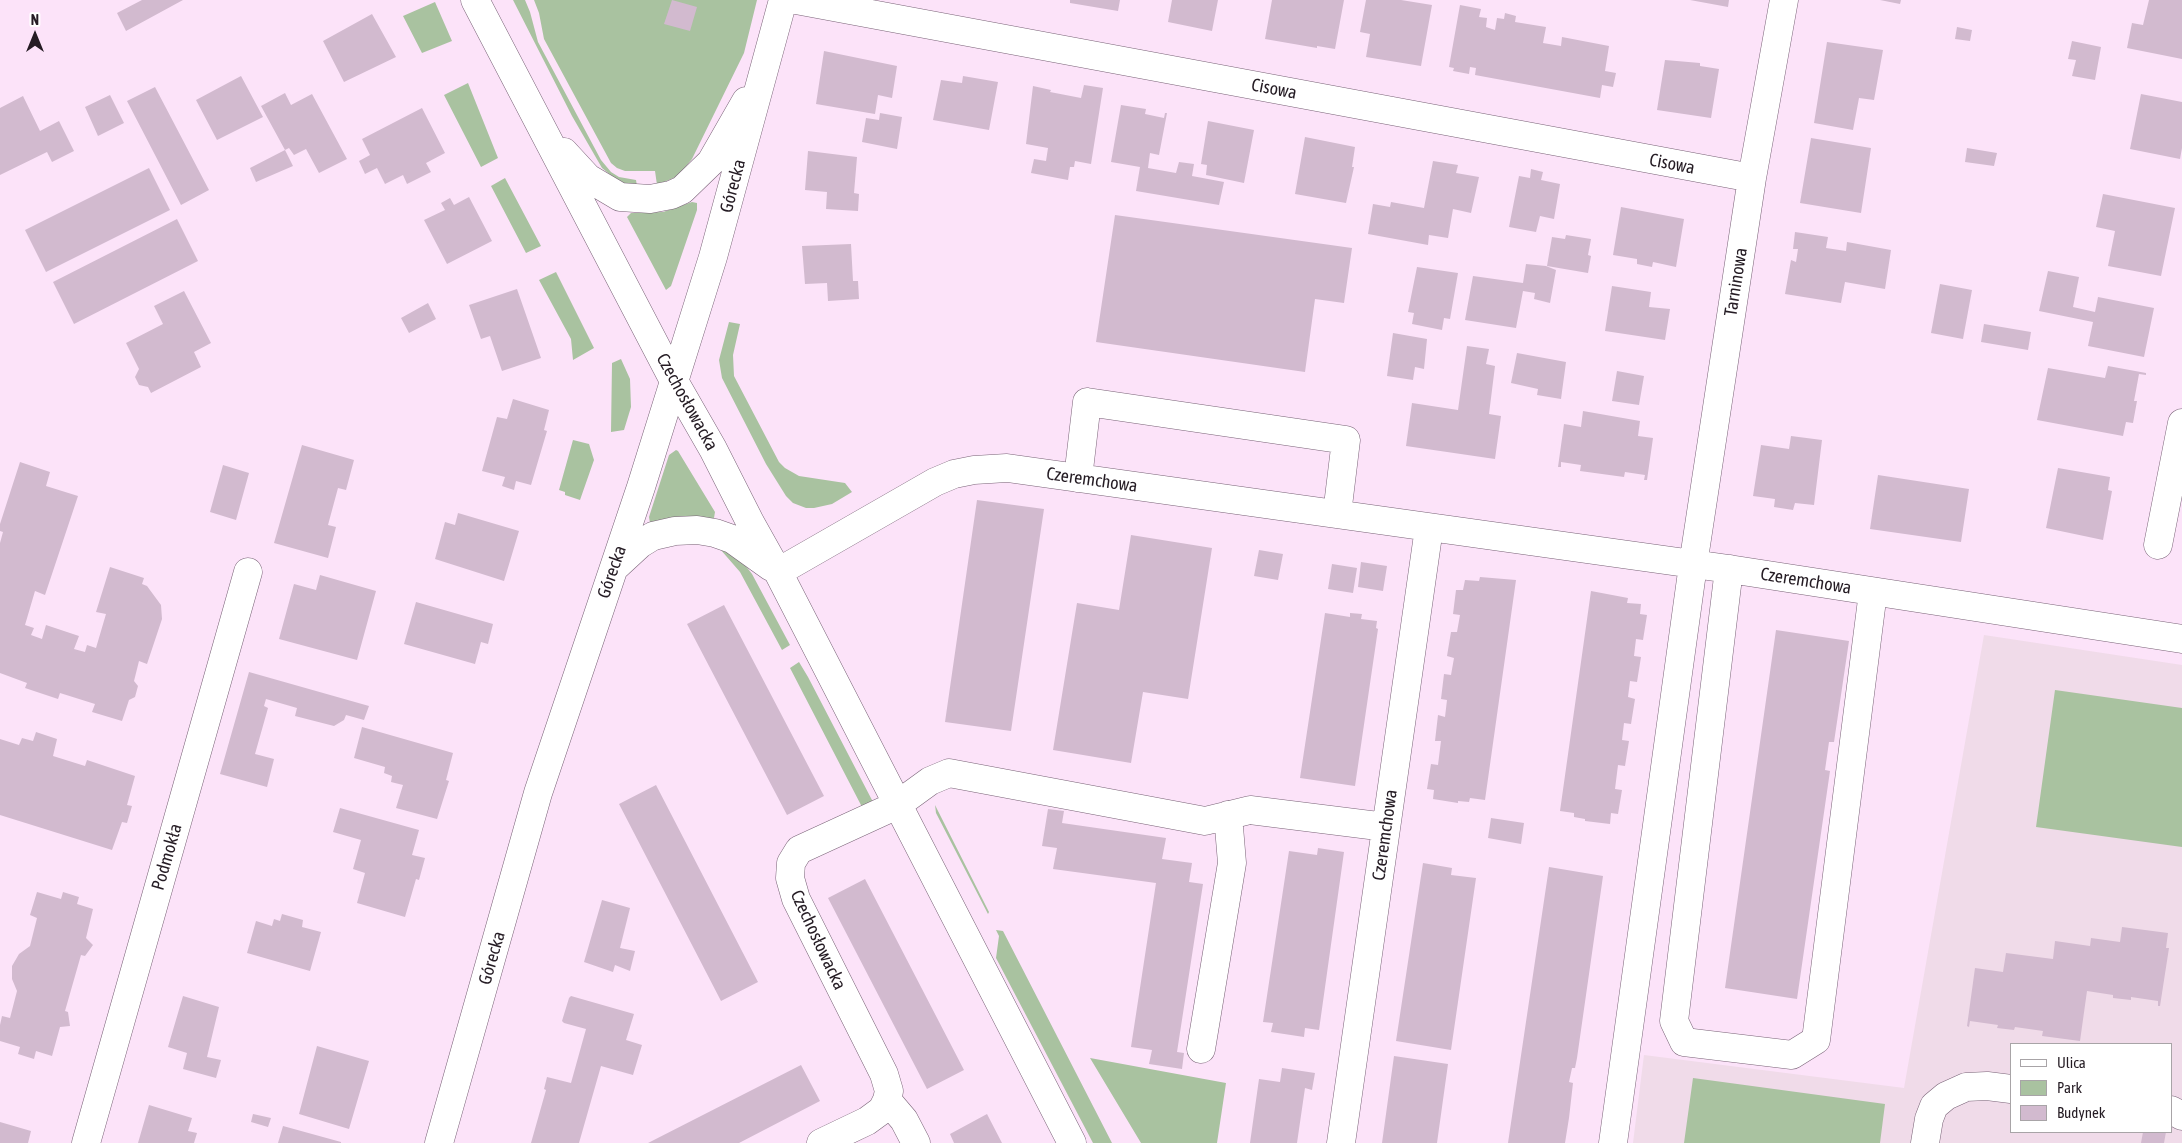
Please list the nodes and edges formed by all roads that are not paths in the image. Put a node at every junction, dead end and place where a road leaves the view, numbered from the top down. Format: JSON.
{"nodes":[{"id":1,"x":475,"y":0,"type":"edge"},
{"id":2,"x":783,"y":0,"type":"edge"},
{"id":3,"x":796,"y":0,"type":"edge"},
{"id":4,"x":1784,"y":0,"type":"edge"},
{"id":5,"x":765,"y":67,"type":"junction"},
{"id":6,"x":535,"y":118,"type":"junction"},
{"id":7,"x":1752,"y":178,"type":"junction"},
{"id":8,"x":674,"y":381,"type":"junction"},
{"id":9,"x":2182,"y":423,"type":"edge"},
{"id":10,"x":1078,"y":478,"type":"junction"},
{"id":11,"x":1337,"y":514,"type":"junction"},
{"id":12,"x":1429,"y":528,"type":"junction"},
{"id":13,"x":2158,"y":545,"type":"dead end"},
{"id":14,"x":1693,"y":565,"type":"junction"},
{"id":15,"x":613,"y":569,"type":"junction"},
{"id":16,"x":1729,"y":569,"type":"junction"},
{"id":17,"x":248,"y":572,"type":"dead end"},
{"id":18,"x":778,"y":572,"type":"junction"},
{"id":19,"x":1873,"y":592,"type":"junction"},
{"id":20,"x":2182,"y":639,"type":"edge"},
{"id":21,"x":897,"y":805,"type":"junction"},
{"id":22,"x":1228,"y":816,"type":"junction"},
{"id":23,"x":1386,"y":827,"type":"junction"},
{"id":24,"x":1201,"y":1049,"type":"dead end"},
{"id":25,"x":2010,"y":1089,"type":"edge"},
{"id":26,"x":887,"y":1100,"type":"junction"},
{"id":27,"x":86,"y":1143,"type":"edge"},
{"id":28,"x":439,"y":1143,"type":"edge"},
{"id":29,"x":821,"y":1143,"type":"edge"},
{"id":30,"x":916,"y":1143,"type":"edge"},
{"id":31,"x":1072,"y":1143,"type":"edge"},
{"id":32,"x":1341,"y":1143,"type":"edge"},
{"id":33,"x":1613,"y":1143,"type":"edge"},
{"id":34,"x":1925,"y":1143,"type":"edge"}],
"edges":[{"from":1,"to":6,"type":"street","name":"Czechosłowacka"},
{"from":2,"to":5,"type":"street","name":"Górecka"},
{"from":3,"to":7,"type":"street","name":"Cisowa"},
{"from":4,"to":7,"type":"street","name":"Tarninowa"},
{"from":5,"to":6,"type":"street"},
{"from":5,"to":8,"type":"street","name":"Górecka"},
{"from":6,"to":8,"type":"street","name":"Czechosłowacka"},
{"from":7,"to":14,"type":"street","name":"Tarninowa"},
{"from":8,"to":15,"type":"street","name":"Górecka"},
{"from":8,"to":18,"type":"street","name":"Czechosłowacka"},
{"from":9,"to":13,"type":"street"},
{"from":10,"to":11,"type":"street","name":"Czeremchowa"},
{"from":10,"to":11,"type":"street"},
{"from":10,"to":18,"type":"street","name":"Czeremchowa"},
{"from":11,"to":12,"type":"street","name":"Czeremchowa"},
{"from":12,"to":14,"type":"street","name":"Czeremchowa"},
{"from":12,"to":23,"type":"street","name":"Czeremchowa"},
{"from":14,"to":16,"type":"street","name":"Czeremchowa"},
{"from":14,"to":33,"type":"street","name":"Tarninowa"},
{"from":15,"to":18,"type":"street"},
{"from":15,"to":28,"type":"street","name":"Górecka"},
{"from":16,"to":19,"type":"street","name":"Czeremchowa"},
{"from":16,"to":19,"type":"street"},
{"from":17,"to":27,"type":"street","name":"Podmokła"},
{"from":18,"to":21,"type":"street","name":"Czechosłowacka"},
{"from":19,"to":20,"type":"street","name":"Czeremchowa"},
{"from":21,"to":22,"type":"street"},
{"from":21,"to":26,"type":"street","name":"Czechosłowacka"},
{"from":21,"to":31,"type":"street","name":"Czechosłowacka"},
{"from":22,"to":23,"type":"street"},
{"from":22,"to":24,"type":"street"},
{"from":23,"to":32,"type":"street","name":"Czeremchowa"},
{"from":25,"to":34,"type":"street"},
{"from":26,"to":29,"type":"street"},
{"from":26,"to":30,"type":"street"}]}
